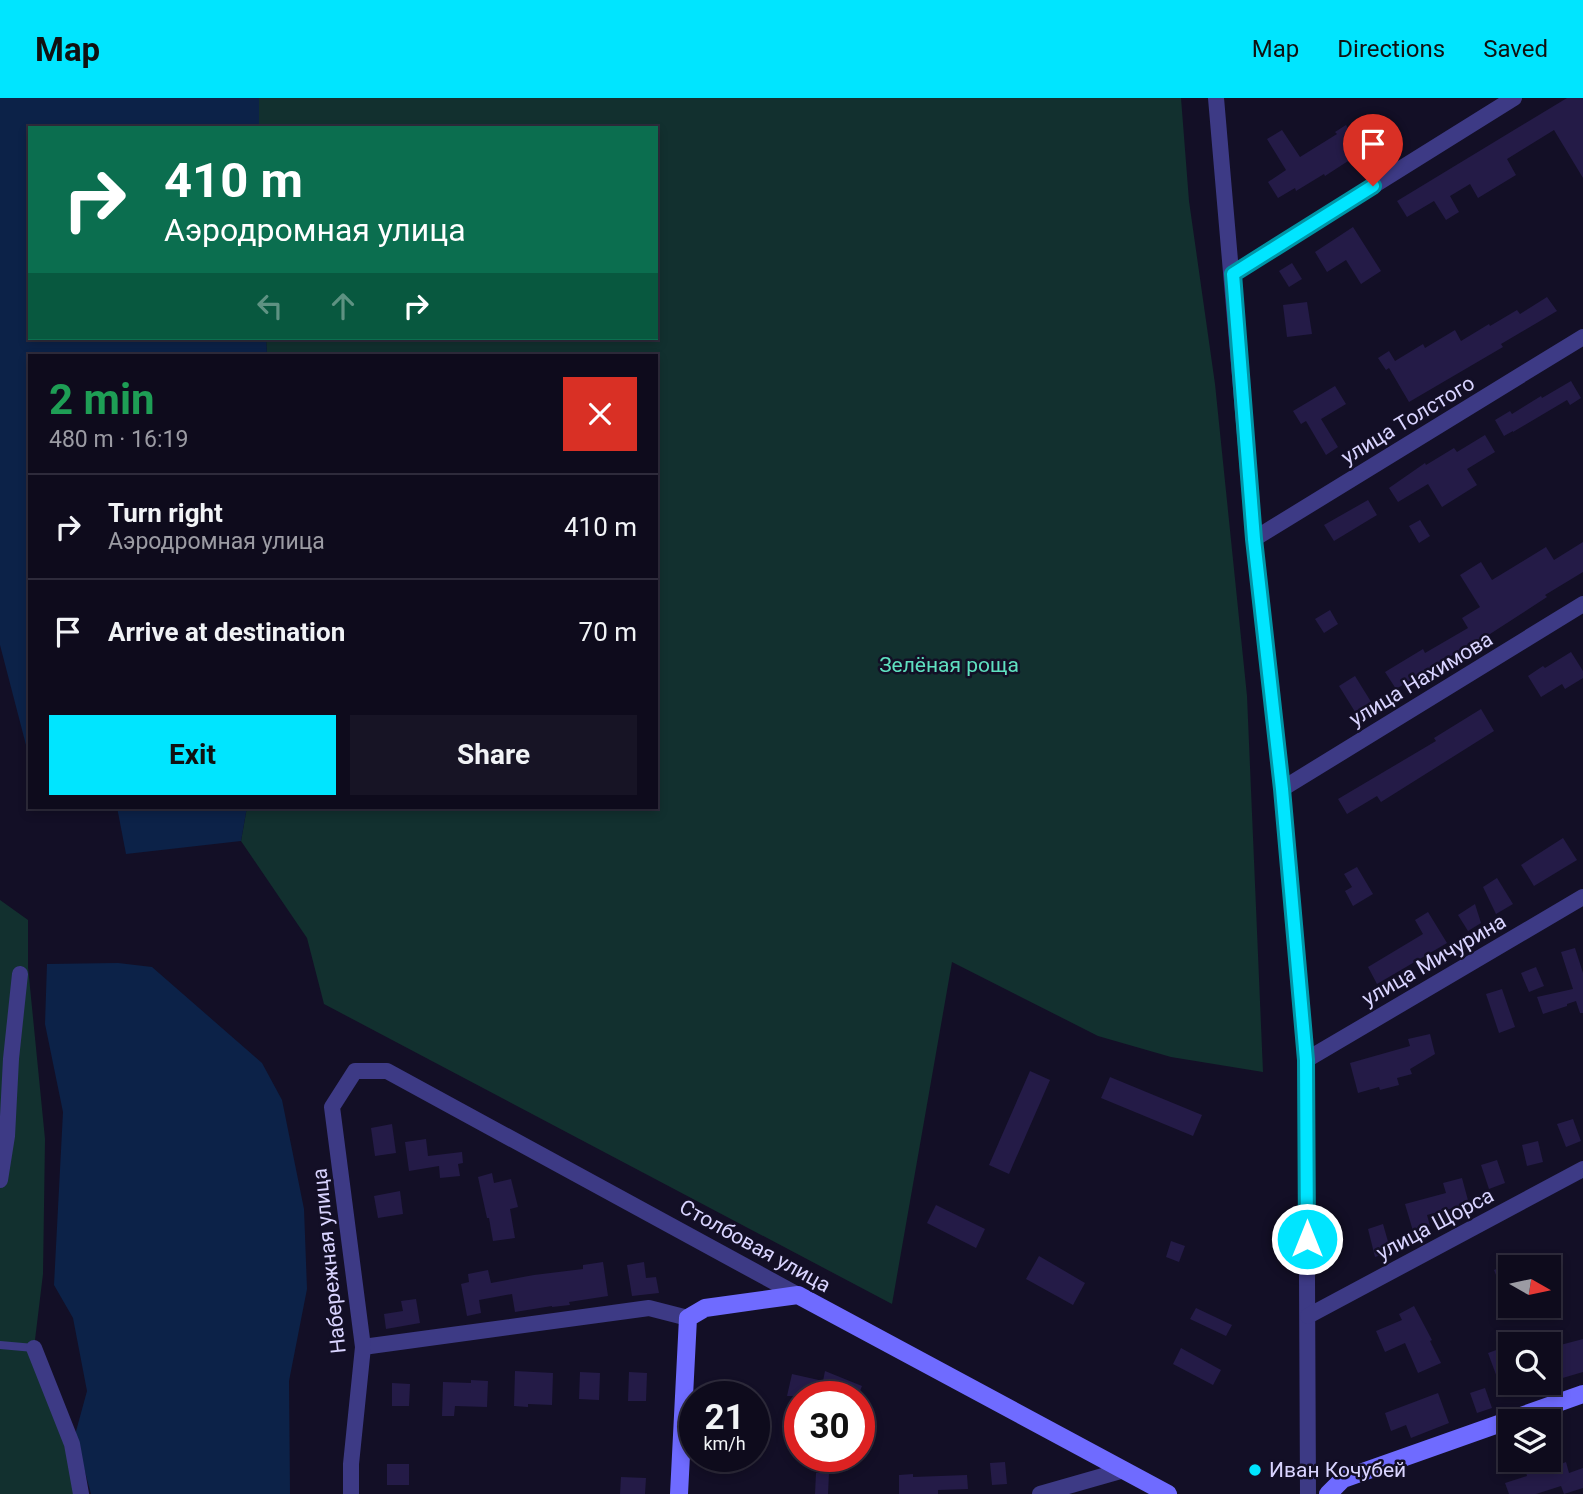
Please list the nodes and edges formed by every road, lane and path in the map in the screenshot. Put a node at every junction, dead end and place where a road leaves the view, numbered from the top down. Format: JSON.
{"nodes":[{"id":1,"x":1216,"y":98,"type":"edge"},
{"id":2,"x":1514,"y":98,"type":"edge"},
{"id":3,"x":1233,"y":274,"type":"junction"},
{"id":4,"x":1583,"y":337,"type":"edge"},
{"id":5,"x":1254,"y":539,"type":"junction"},
{"id":6,"x":1583,"y":604,"type":"edge"},
{"id":7,"x":1282,"y":789,"type":"junction"},
{"id":8,"x":1583,"y":897,"type":"edge"},
{"id":9,"x":20,"y":974,"type":"dead end"},
{"id":10,"x":1306,"y":1060,"type":"junction"},
{"id":11,"x":332,"y":1107,"type":"joint"},
{"id":12,"x":1583,"y":1168,"type":"edge"},
{"id":13,"x":0,"y":1180,"type":"edge"},
{"id":14,"x":798,"y":1295,"type":"junction"},
{"id":15,"x":1308,"y":1316,"type":"junction"},
{"id":16,"x":688,"y":1318,"type":"junction"},
{"id":17,"x":0,"y":1345,"type":"edge"},
{"id":18,"x":363,"y":1347,"type":"junction"},
{"id":19,"x":34,"y":1348,"type":"joint"},
{"id":20,"x":1583,"y":1394,"type":"edge"},
{"id":21,"x":1124,"y":1470,"type":"junction"},
{"id":22,"x":81,"y":1494,"type":"edge"},
{"id":23,"x":351,"y":1494,"type":"edge"},
{"id":24,"x":679,"y":1494,"type":"edge"},
{"id":25,"x":1040,"y":1494,"type":"edge"},
{"id":26,"x":1168,"y":1494,"type":"edge"},
{"id":27,"x":1308,"y":1494,"type":"edge"},
{"id":28,"x":1328,"y":1494,"type":"edge"}],
"edges":[{"from":1,"to":3,"type":"street"},
{"from":2,"to":3,"type":"street"},
{"from":3,"to":5,"type":"street"},
{"from":4,"to":5,"type":"street","name":"улица Толстого"},
{"from":5,"to":7,"type":"street"},
{"from":6,"to":7,"type":"street","name":"улица Нахимова"},
{"from":7,"to":10,"type":"street"},
{"from":8,"to":10,"type":"street","name":"улица Мичурина"},
{"from":9,"to":13,"type":"street"},
{"from":10,"to":15,"type":"street"},
{"from":11,"to":14,"type":"street","name":"Столбовая улица"},
{"from":11,"to":18,"type":"street","name":"Набережная улица"},
{"from":12,"to":15,"type":"street","name":"улица Щорса"},
{"from":14,"to":16,"type":"street"},
{"from":14,"to":21,"type":"street","name":"Столбовая улица"},
{"from":15,"to":27,"type":"street"},
{"from":16,"to":18,"type":"street"},
{"from":16,"to":24,"type":"street"},
{"from":17,"to":19,"type":"lane"},
{"from":18,"to":23,"type":"street","name":"Набережная улица"},
{"from":19,"to":22,"type":"street"},
{"from":20,"to":28,"type":"street"},
{"from":21,"to":25,"type":"street"},
{"from":21,"to":26,"type":"street","name":"Столбовая улица"}]}
